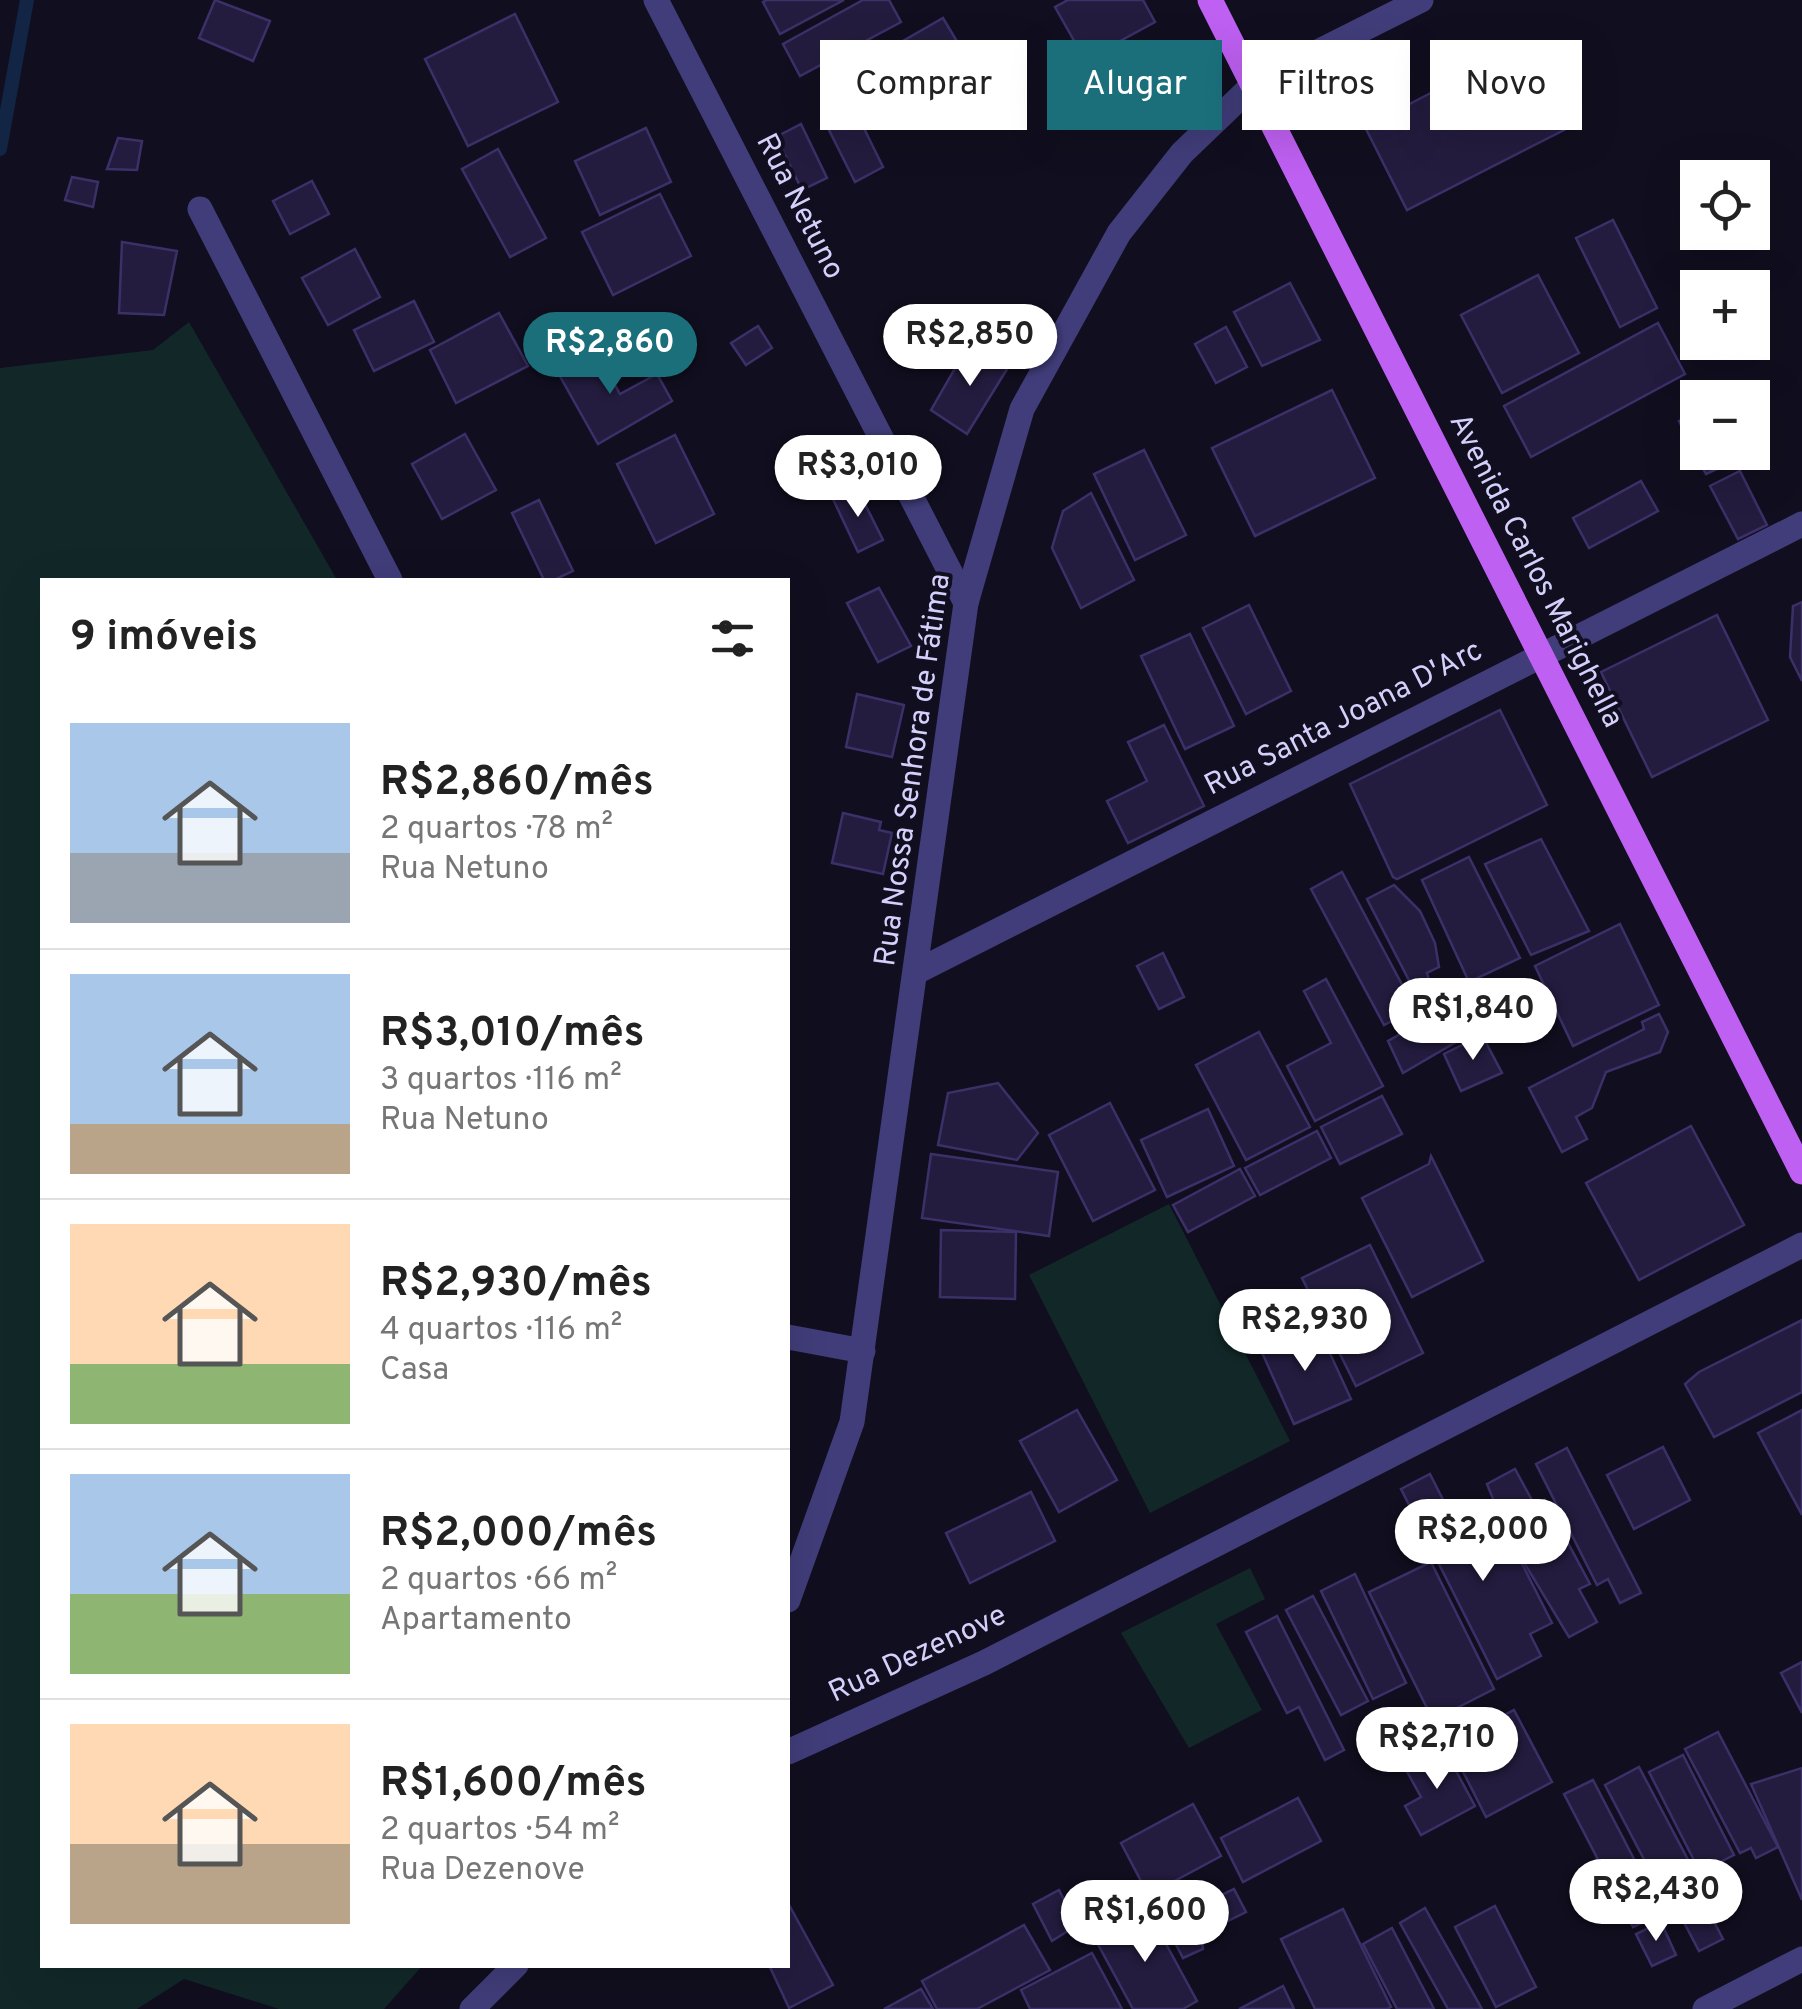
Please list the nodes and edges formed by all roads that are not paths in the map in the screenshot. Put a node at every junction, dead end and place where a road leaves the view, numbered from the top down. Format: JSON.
{"nodes":[{"id":1,"x":656,"y":0,"type":"edge"},
{"id":2,"x":1210,"y":0,"type":"edge"},
{"id":3,"x":1421,"y":0,"type":"edge"},
{"id":4,"x":1341,"y":40,"type":"edge"},
{"id":5,"x":1242,"y":61,"type":"edge"},
{"id":6,"x":1242,"y":96,"type":"edge"},
{"id":7,"x":1277,"y":130,"type":"edge"},
{"id":8,"x":200,"y":208,"type":"dead end"},
{"id":9,"x":1802,"y":524,"type":"edge"},
{"id":10,"x":389,"y":578,"type":"edge"},
{"id":11,"x":966,"y":603,"type":"junction"},
{"id":12,"x":1541,"y":655,"type":"junction"},
{"id":13,"x":916,"y":972,"type":"junction"},
{"id":14,"x":1802,"y":1172,"type":"edge"},
{"id":15,"x":1802,"y":1245,"type":"edge"},
{"id":16,"x":790,"y":1337,"type":"edge"},
{"id":17,"x":862,"y":1351,"type":"junction"},
{"id":18,"x":790,"y":1594,"type":"edge"},
{"id":19,"x":790,"y":1751,"type":"edge"},
{"id":20,"x":1802,"y":1959,"type":"edge"},
{"id":21,"x":513,"y":1968,"type":"edge"},
{"id":22,"x":472,"y":2009,"type":"edge"},
{"id":23,"x":1704,"y":2009,"type":"edge"}],
"edges":[{"from":1,"to":11,"type":"street","name":"Rua Netuno"},
{"from":2,"to":5,"type":"main road","name":"Avenida Carlos Marighella"},
{"from":3,"to":4,"type":"street","name":"Rua Nossa Senhora de Fátima"},
{"from":6,"to":11,"type":"street","name":"Rua Nossa Senhora de Fátima"},
{"from":7,"to":12,"type":"main road","name":"Avenida Carlos Marighella"},
{"from":8,"to":10,"type":"street"},
{"from":9,"to":12,"type":"street","name":"Rua Santa Joana D'Arc"},
{"from":11,"to":13,"type":"street","name":"Rua Nossa Senhora de Fátima"},
{"from":12,"to":13,"type":"street","name":"Rua Santa Joana D'Arc"},
{"from":12,"to":14,"type":"main road","name":"Avenida Carlos Marighella"},
{"from":13,"to":17,"type":"street","name":"Rua Nossa Senhora de Fátima"},
{"from":15,"to":19,"type":"street","name":"Rua Dezenove"},
{"from":16,"to":17,"type":"street"},
{"from":17,"to":18,"type":"street","name":"Rua Nossa Senhora de Fátima"},
{"from":20,"to":23,"type":"street"},
{"from":21,"to":22,"type":"street"}]}
